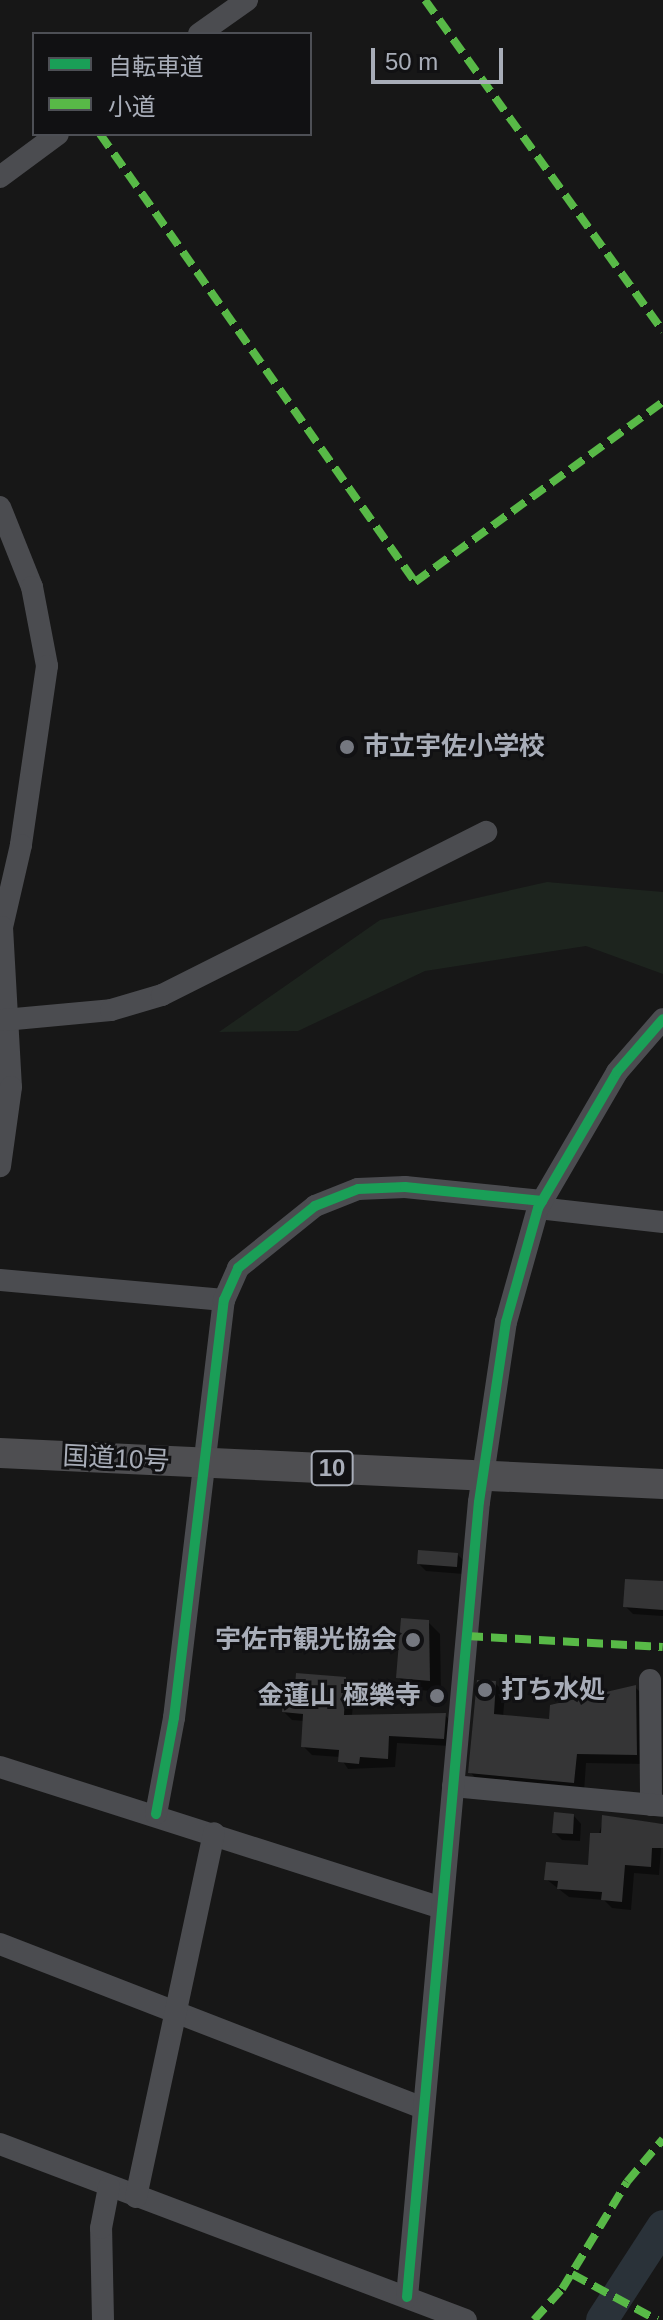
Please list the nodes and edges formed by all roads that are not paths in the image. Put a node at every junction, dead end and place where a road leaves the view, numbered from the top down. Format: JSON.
{"nodes":[{"id":1,"x":247,"y":0,"type":"edge"},
{"id":2,"x":202,"y":32,"type":"edge"},
{"id":3,"x":55,"y":136,"type":"edge"},
{"id":4,"x":0,"y":177,"type":"edge"},
{"id":5,"x":0,"y":507,"type":"edge"},
{"id":6,"x":486,"y":832,"type":"dead end"},
{"id":7,"x":663,"y":1019,"type":"edge"},
{"id":8,"x":4,"y":1020,"type":"junction"},
{"id":9,"x":0,"y":1166,"type":"edge"},
{"id":10,"x":540,"y":1205,"type":"junction"},
{"id":11,"x":663,"y":1222,"type":"edge"},
{"id":12,"x":0,"y":1280,"type":"edge"},
{"id":13,"x":224,"y":1300,"type":"junction"},
{"id":14,"x":0,"y":1453,"type":"edge"},
{"id":15,"x":206,"y":1463,"type":"junction"},
{"id":16,"x":482,"y":1475,"type":"junction"},
{"id":17,"x":663,"y":1484,"type":"edge"},
{"id":18,"x":650,"y":1680,"type":"dead end"},
{"id":19,"x":0,"y":1767,"type":"edge"},
{"id":20,"x":453,"y":1786,"type":"junction"},
{"id":21,"x":657,"y":1806,"type":"edge"},
{"id":22,"x":156,"y":1814,"type":"junction"},
{"id":23,"x":214,"y":1833,"type":"junction"},
{"id":24,"x":440,"y":1907,"type":"junction"},
{"id":25,"x":0,"y":1944,"type":"edge"},
{"id":26,"x":176,"y":2011,"type":"junction"},
{"id":27,"x":422,"y":2108,"type":"junction"},
{"id":28,"x":0,"y":2144,"type":"edge"},
{"id":29,"x":109,"y":2187,"type":"junction"},
{"id":30,"x":136,"y":2197,"type":"junction"},
{"id":31,"x":407,"y":2297,"type":"junction"},
{"id":32,"x":103,"y":2320,"type":"edge"},
{"id":33,"x":466,"y":2320,"type":"edge"}],
"edges":[{"from":1,"to":2,"type":"street"},
{"from":3,"to":4,"type":"street"},
{"from":5,"to":8,"type":"street"},
{"from":6,"to":8,"type":"street"},
{"from":7,"to":10,"type":"street"},
{"from":8,"to":9,"type":"street"},
{"from":10,"to":11,"type":"street"},
{"from":10,"to":13,"type":"street"},
{"from":10,"to":16,"type":"street"},
{"from":12,"to":13,"type":"street"},
{"from":13,"to":15,"type":"street"},
{"from":14,"to":15,"type":"highway","name":"国道10号","number":"10"},
{"from":15,"to":16,"type":"highway","name":"国道10号","number":"10"},
{"from":15,"to":22,"type":"street"},
{"from":16,"to":17,"type":"highway","name":"国道10号","number":"10"},
{"from":16,"to":20,"type":"street"},
{"from":18,"to":21,"type":"street"},
{"from":19,"to":22,"type":"street"},
{"from":20,"to":21,"type":"street"},
{"from":20,"to":24,"type":"street"},
{"from":22,"to":23,"type":"street"},
{"from":23,"to":24,"type":"street"},
{"from":23,"to":26,"type":"street"},
{"from":24,"to":27,"type":"street"},
{"from":25,"to":26,"type":"street"},
{"from":26,"to":27,"type":"street"},
{"from":26,"to":30,"type":"street"},
{"from":27,"to":31,"type":"street"},
{"from":28,"to":29,"type":"street"},
{"from":29,"to":30,"type":"street"},
{"from":29,"to":32,"type":"street"},
{"from":30,"to":31,"type":"street"},
{"from":31,"to":33,"type":"street"}]}
